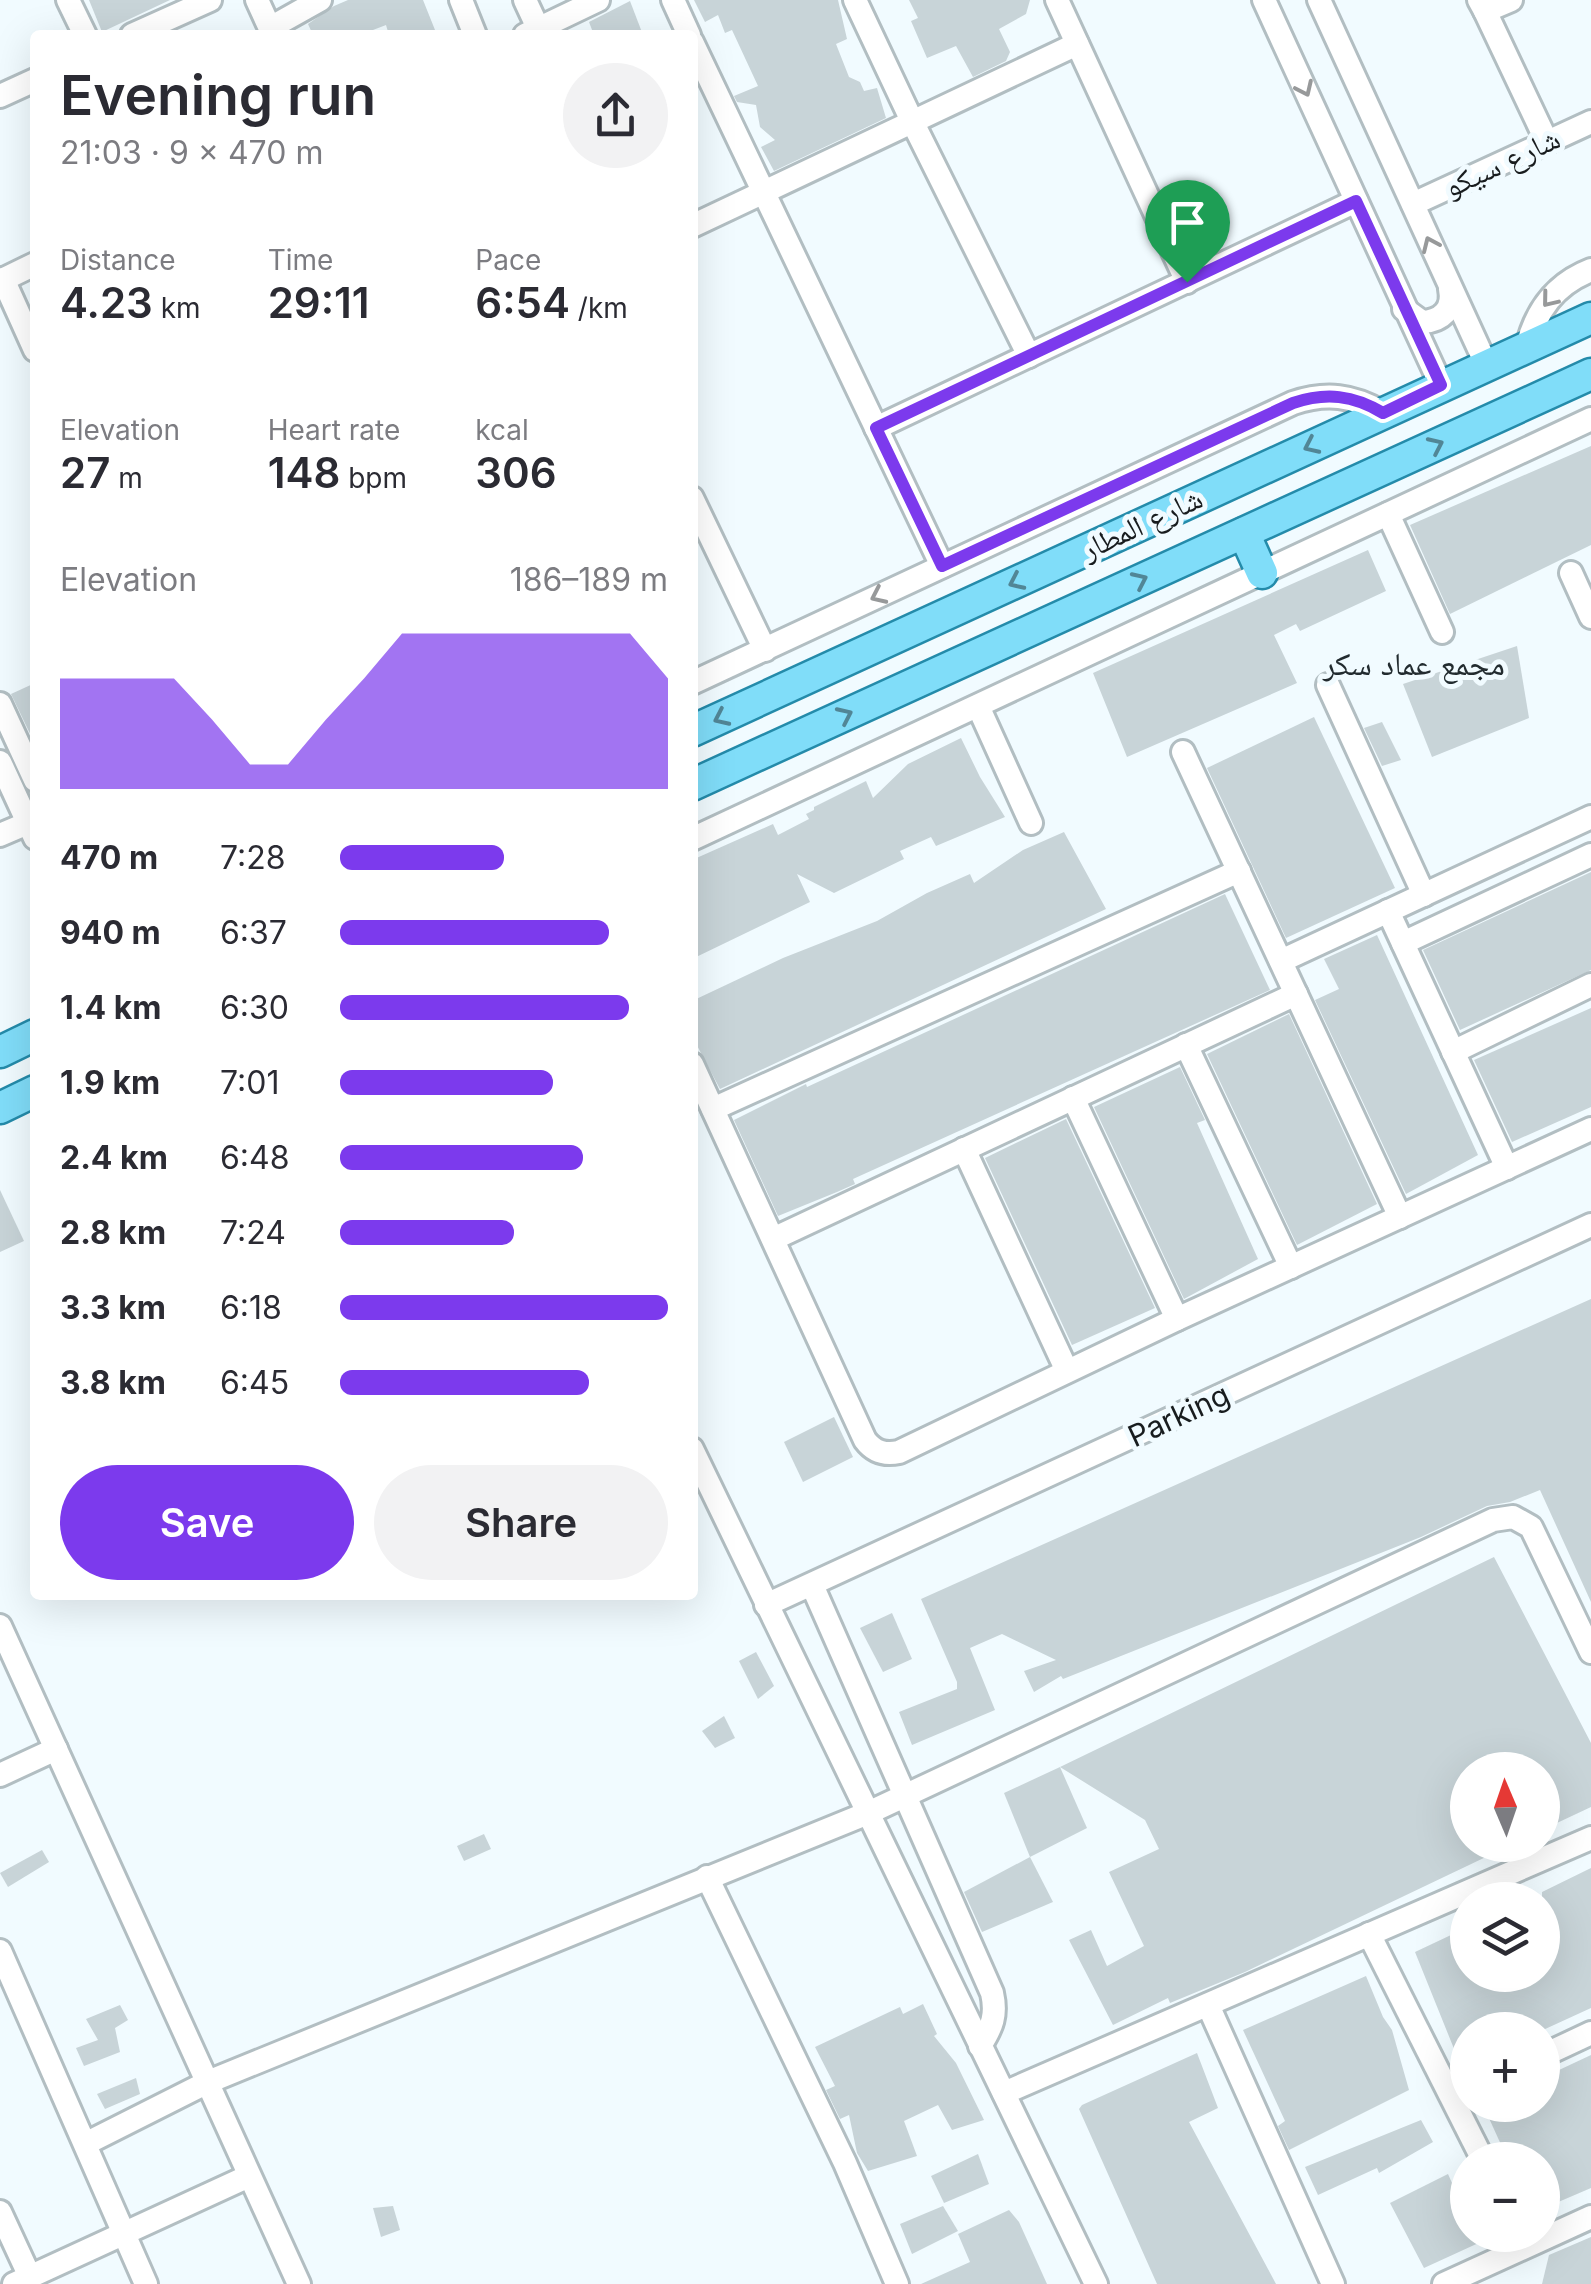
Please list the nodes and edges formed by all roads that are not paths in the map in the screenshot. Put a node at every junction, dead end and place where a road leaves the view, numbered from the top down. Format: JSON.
{"nodes":[{"id":1,"x":68,"y":0,"type":"edge"},
{"id":2,"x":210,"y":0,"type":"edge"},
{"id":3,"x":257,"y":0,"type":"edge"},
{"id":4,"x":461,"y":0,"type":"edge"},
{"id":5,"x":525,"y":0,"type":"edge"},
{"id":6,"x":598,"y":0,"type":"edge"},
{"id":7,"x":673,"y":0,"type":"edge"},
{"id":8,"x":856,"y":0,"type":"edge"},
{"id":9,"x":1264,"y":0,"type":"edge"},
{"id":10,"x":1319,"y":0,"type":"edge"},
{"id":11,"x":1511,"y":0,"type":"edge"},
{"id":12,"x":315,"y":1,"type":"edge"},
{"id":13,"x":1059,"y":1,"type":"edge"},
{"id":14,"x":1482,"y":6,"type":"edge"},
{"id":15,"x":83,"y":30,"type":"edge"},
{"id":16,"x":143,"y":30,"type":"edge"},
{"id":17,"x":272,"y":30,"type":"edge"},
{"id":18,"x":273,"y":30,"type":"edge"},
{"id":19,"x":473,"y":30,"type":"edge"},
{"id":20,"x":531,"y":30,"type":"edge"},
{"id":21,"x":533,"y":30,"type":"edge"},
{"id":22,"x":687,"y":30,"type":"edge"},
{"id":23,"x":1077,"y":44,"type":"junction"},
{"id":24,"x":698,"y":53,"type":"edge"},
{"id":25,"x":30,"y":82,"type":"edge"},
{"id":26,"x":0,"y":96,"type":"edge"},
{"id":27,"x":912,"y":121,"type":"junction"},
{"id":28,"x":1591,"y":122,"type":"edge"},
{"id":29,"x":1547,"y":142,"type":"junction"},
{"id":30,"x":764,"y":192,"type":"junction"},
{"id":31,"x":1356,"y":201,"type":"junction"},
{"id":32,"x":1413,"y":204,"type":"junction"},
{"id":33,"x":698,"y":223,"type":"edge"},
{"id":34,"x":30,"y":266,"type":"edge"},
{"id":35,"x":1591,"y":270,"type":"edge"},
{"id":36,"x":2,"y":280,"type":"edge"},
{"id":37,"x":1187,"y":282,"type":"junction"},
{"id":38,"x":1450,"y":288,"type":"junction"},
{"id":39,"x":1404,"y":308,"type":"junction"},
{"id":40,"x":1591,"y":318,"type":"edge"},
{"id":41,"x":30,"y":339,"type":"edge"},
{"id":42,"x":1526,"y":347,"type":"junction"},
{"id":43,"x":1029,"y":356,"type":"junction"},
{"id":44,"x":1486,"y":364,"type":"junction"},
{"id":45,"x":1591,"y":374,"type":"edge"},
{"id":46,"x":1441,"y":385,"type":"junction"},
{"id":47,"x":1383,"y":413,"type":"junction"},
{"id":48,"x":1591,"y":420,"type":"edge"},
{"id":49,"x":876,"y":428,"type":"junction"},
{"id":50,"x":698,"y":511,"type":"edge"},
{"id":51,"x":1388,"y":514,"type":"junction"},
{"id":52,"x":1244,"y":532,"type":"junction"},
{"id":53,"x":942,"y":566,"type":"junction"},
{"id":54,"x":1262,"y":573,"type":"junction"},
{"id":55,"x":1570,"y":573,"type":"dead end"},
{"id":56,"x":1591,"y":617,"type":"edge"},
{"id":57,"x":1442,"y":632,"type":"dead end"},
{"id":58,"x":764,"y":650,"type":"junction"},
{"id":59,"x":698,"y":679,"type":"edge"},
{"id":60,"x":1328,"y":685,"type":"dead end"},
{"id":61,"x":0,"y":704,"type":"edge"},
{"id":62,"x":978,"y":706,"type":"junction"},
{"id":63,"x":698,"y":729,"type":"edge"},
{"id":64,"x":1183,"y":752,"type":"dead end"},
{"id":65,"x":0,"y":762,"type":"edge"},
{"id":66,"x":30,"y":769,"type":"edge"},
{"id":67,"x":698,"y":781,"type":"edge"},
{"id":68,"x":1591,"y":817,"type":"edge"},
{"id":69,"x":30,"y":821,"type":"edge"},
{"id":70,"x":1031,"y":824,"type":"dead end"},
{"id":71,"x":30,"y":828,"type":"edge"},
{"id":72,"x":0,"y":835,"type":"edge"},
{"id":73,"x":698,"y":836,"type":"edge"},
{"id":74,"x":1591,"y":854,"type":"edge"},
{"id":75,"x":1239,"y":871,"type":"junction"},
{"id":76,"x":1424,"y":894,"type":"junction"},
{"id":77,"x":1388,"y":912,"type":"junction"},
{"id":78,"x":1403,"y":943,"type":"junction"},
{"id":79,"x":1281,"y":961,"type":"junction"},
{"id":80,"x":1591,"y":985,"type":"edge"},
{"id":81,"x":1296,"y":994,"type":"junction"},
{"id":82,"x":30,"y":1037,"type":"edge"},
{"id":83,"x":1186,"y":1045,"type":"junction"},
{"id":84,"x":0,"y":1052,"type":"edge"},
{"id":85,"x":1453,"y":1052,"type":"junction"},
{"id":86,"x":698,"y":1077,"type":"edge"},
{"id":87,"x":30,"y":1093,"type":"edge"},
{"id":88,"x":1073,"y":1098,"type":"junction"},
{"id":89,"x":0,"y":1108,"type":"edge"},
{"id":90,"x":713,"y":1109,"type":"junction"},
{"id":91,"x":1591,"y":1129,"type":"edge"},
{"id":92,"x":964,"y":1149,"type":"junction"},
{"id":93,"x":1507,"y":1168,"type":"junction"},
{"id":94,"x":1400,"y":1217,"type":"junction"},
{"id":95,"x":1591,"y":1225,"type":"edge"},
{"id":96,"x":773,"y":1239,"type":"junction"},
{"id":97,"x":1291,"y":1267,"type":"junction"},
{"id":98,"x":1177,"y":1319,"type":"junction"},
{"id":99,"x":1067,"y":1371,"type":"junction"},
{"id":100,"x":698,"y":1461,"type":"edge"},
{"id":101,"x":812,"y":1586,"type":"junction"},
{"id":102,"x":766,"y":1605,"type":"junction"},
{"id":103,"x":0,"y":1626,"type":"edge"},
{"id":104,"x":1591,"y":1652,"type":"edge"},
{"id":105,"x":56,"y":1749,"type":"junction"},
{"id":106,"x":0,"y":1775,"type":"edge"},
{"id":107,"x":905,"y":1794,"type":"junction"},
{"id":108,"x":868,"y":1813,"type":"junction"},
{"id":109,"x":1591,"y":1838,"type":"edge"},
{"id":110,"x":707,"y":1877,"type":"junction"},
{"id":111,"x":1369,"y":1934,"type":"junction"},
{"id":112,"x":0,"y":1951,"type":"edge"},
{"id":113,"x":1208,"y":2005,"type":"junction"},
{"id":114,"x":1591,"y":2033,"type":"edge"},
{"id":115,"x":980,"y":2046,"type":"junction"},
{"id":116,"x":1560,"y":2048,"type":"edge"},
{"id":117,"x":1450,"y":2076,"type":"edge"},
{"id":118,"x":208,"y":2082,"type":"junction"},
{"id":119,"x":1004,"y":2093,"type":"junction"},
{"id":120,"x":86,"y":2143,"type":"junction"},
{"id":121,"x":249,"y":2176,"type":"junction"},
{"id":122,"x":0,"y":2212,"type":"edge"},
{"id":123,"x":1591,"y":2216,"type":"edge"},
{"id":124,"x":1560,"y":2227,"type":"edge"},
{"id":125,"x":126,"y":2234,"type":"junction"},
{"id":126,"x":1502,"y":2252,"type":"edge"},
{"id":127,"x":22,"y":2280,"type":"edge"},
{"id":128,"x":294,"y":2283,"type":"edge"},
{"id":129,"x":146,"y":2284,"type":"edge"},
{"id":130,"x":896,"y":2284,"type":"edge"},
{"id":131,"x":1096,"y":2284,"type":"edge"},
{"id":132,"x":1332,"y":2284,"type":"edge"},
{"id":133,"x":1444,"y":2284,"type":"edge"}],
"edges":[{"from":1,"to":15,"type":"street"},
{"from":2,"to":16,"type":"street"},
{"from":3,"to":17,"type":"street"},
{"from":4,"to":19,"type":"street"},
{"from":5,"to":20,"type":"street"},
{"from":6,"to":21,"type":"street"},
{"from":7,"to":22,"type":"street"},
{"from":8,"to":27,"type":"street"},
{"from":9,"to":31,"type":"street","one_way":true},
{"from":10,"to":32,"type":"street"},
{"from":11,"to":14,"type":"street"},
{"from":12,"to":18,"type":"street"},
{"from":13,"to":23,"type":"street"},
{"from":14,"to":29,"type":"street"},
{"from":23,"to":27,"type":"street"},
{"from":23,"to":37,"type":"street"},
{"from":24,"to":30,"type":"street"},
{"from":25,"to":26,"type":"street"},
{"from":27,"to":30,"type":"street"},
{"from":27,"to":43,"type":"street"},
{"from":28,"to":29,"type":"street","name":"شارع سيكو"},
{"from":29,"to":32,"type":"street","name":"شارع سيكو"},
{"from":30,"to":33,"type":"street"},
{"from":30,"to":49,"type":"street"},
{"from":31,"to":37,"type":"street"},
{"from":31,"to":39,"type":"street"},
{"from":38,"to":32,"type":"street","one_way":true},
{"from":34,"to":36,"type":"street"},
{"from":35,"to":42,"type":"street","one_way":true},
{"from":36,"to":41,"type":"street"},
{"from":37,"to":43,"type":"street"},
{"from":38,"to":39,"type":"street"},
{"from":38,"to":44,"type":"street"},
{"from":39,"to":46,"type":"street"},
{"from":40,"to":42,"type":"main road","name":"شارع المطار"},
{"from":42,"to":44,"type":"main road","name":"شارع المطار"},
{"from":43,"to":49,"type":"street"},
{"from":44,"to":46,"type":"main road","name":"شارع المطار"},
{"from":52,"to":45,"type":"main road","name":"شارع المطار","one_way":true},
{"from":46,"to":47,"type":"main road","name":"شارع المطار"},
{"from":47,"to":53,"type":"street"},
{"from":47,"to":63,"type":"main road","name":"شارع المطار","one_way":true},
{"from":48,"to":51,"type":"street"},
{"from":49,"to":53,"type":"street"},
{"from":50,"to":58,"type":"street"},
{"from":51,"to":54,"type":"street"},
{"from":51,"to":57,"type":"street"},
{"from":52,"to":54,"type":"main road"},
{"from":67,"to":52,"type":"main road","name":"شارع المطار","one_way":true},
{"from":53,"to":58,"type":"street","one_way":true},
{"from":54,"to":62,"type":"street"},
{"from":55,"to":56,"type":"street"},
{"from":58,"to":59,"type":"street"},
{"from":60,"to":76,"type":"street"},
{"from":61,"to":66,"type":"street"},
{"from":62,"to":70,"type":"street"},
{"from":62,"to":73,"type":"street"},
{"from":64,"to":75,"type":"street"},
{"from":65,"to":69,"type":"street"},
{"from":68,"to":76,"type":"street"},
{"from":71,"to":72,"type":"street"},
{"from":74,"to":78,"type":"street"},
{"from":75,"to":79,"type":"street"},
{"from":75,"to":90,"type":"street"},
{"from":76,"to":77,"type":"street"},
{"from":77,"to":78,"type":"street"},
{"from":77,"to":79,"type":"street"},
{"from":78,"to":85,"type":"street"},
{"from":79,"to":81,"type":"street"},
{"from":80,"to":85,"type":"street"},
{"from":81,"to":83,"type":"street"},
{"from":81,"to":94,"type":"street"},
{"from":82,"to":84,"type":"main road"},
{"from":83,"to":88,"type":"street"},
{"from":83,"to":97,"type":"street"},
{"from":85,"to":93,"type":"street"},
{"from":86,"to":90,"type":"street"},
{"from":87,"to":89,"type":"main road"},
{"from":88,"to":92,"type":"street"},
{"from":88,"to":98,"type":"street"},
{"from":90,"to":96,"type":"street"},
{"from":91,"to":93,"type":"street"},
{"from":92,"to":96,"type":"street"},
{"from":92,"to":99,"type":"street"},
{"from":93,"to":94,"type":"street"},
{"from":94,"to":97,"type":"street"},
{"from":95,"to":101,"type":"street","name":"Parking"},
{"from":96,"to":99,"type":"street"},
{"from":97,"to":98,"type":"street"},
{"from":98,"to":99,"type":"street"},
{"from":100,"to":102,"type":"street"},
{"from":101,"to":102,"type":"street","name":"Parking"},
{"from":101,"to":107,"type":"street"},
{"from":102,"to":108,"type":"street"},
{"from":103,"to":105,"type":"street"},
{"from":104,"to":107,"type":"street"},
{"from":105,"to":106,"type":"street"},
{"from":105,"to":118,"type":"street"},
{"from":107,"to":108,"type":"street"},
{"from":107,"to":115,"type":"street"},
{"from":108,"to":110,"type":"street"},
{"from":108,"to":115,"type":"street"},
{"from":109,"to":111,"type":"street"},
{"from":110,"to":118,"type":"street"},
{"from":110,"to":130,"type":"street"},
{"from":111,"to":113,"type":"street"},
{"from":111,"to":117,"type":"street"},
{"from":112,"to":120,"type":"street"},
{"from":113,"to":119,"type":"street"},
{"from":113,"to":132,"type":"street"},
{"from":114,"to":116,"type":"street"},
{"from":115,"to":119,"type":"street"},
{"from":118,"to":120,"type":"street"},
{"from":118,"to":121,"type":"street"},
{"from":119,"to":131,"type":"street"},
{"from":120,"to":125,"type":"street"},
{"from":121,"to":125,"type":"street"},
{"from":121,"to":128,"type":"street"},
{"from":122,"to":127,"type":"street"},
{"from":123,"to":124,"type":"street"},
{"from":125,"to":127,"type":"street"},
{"from":125,"to":129,"type":"street"},
{"from":126,"to":133,"type":"street"}]}
